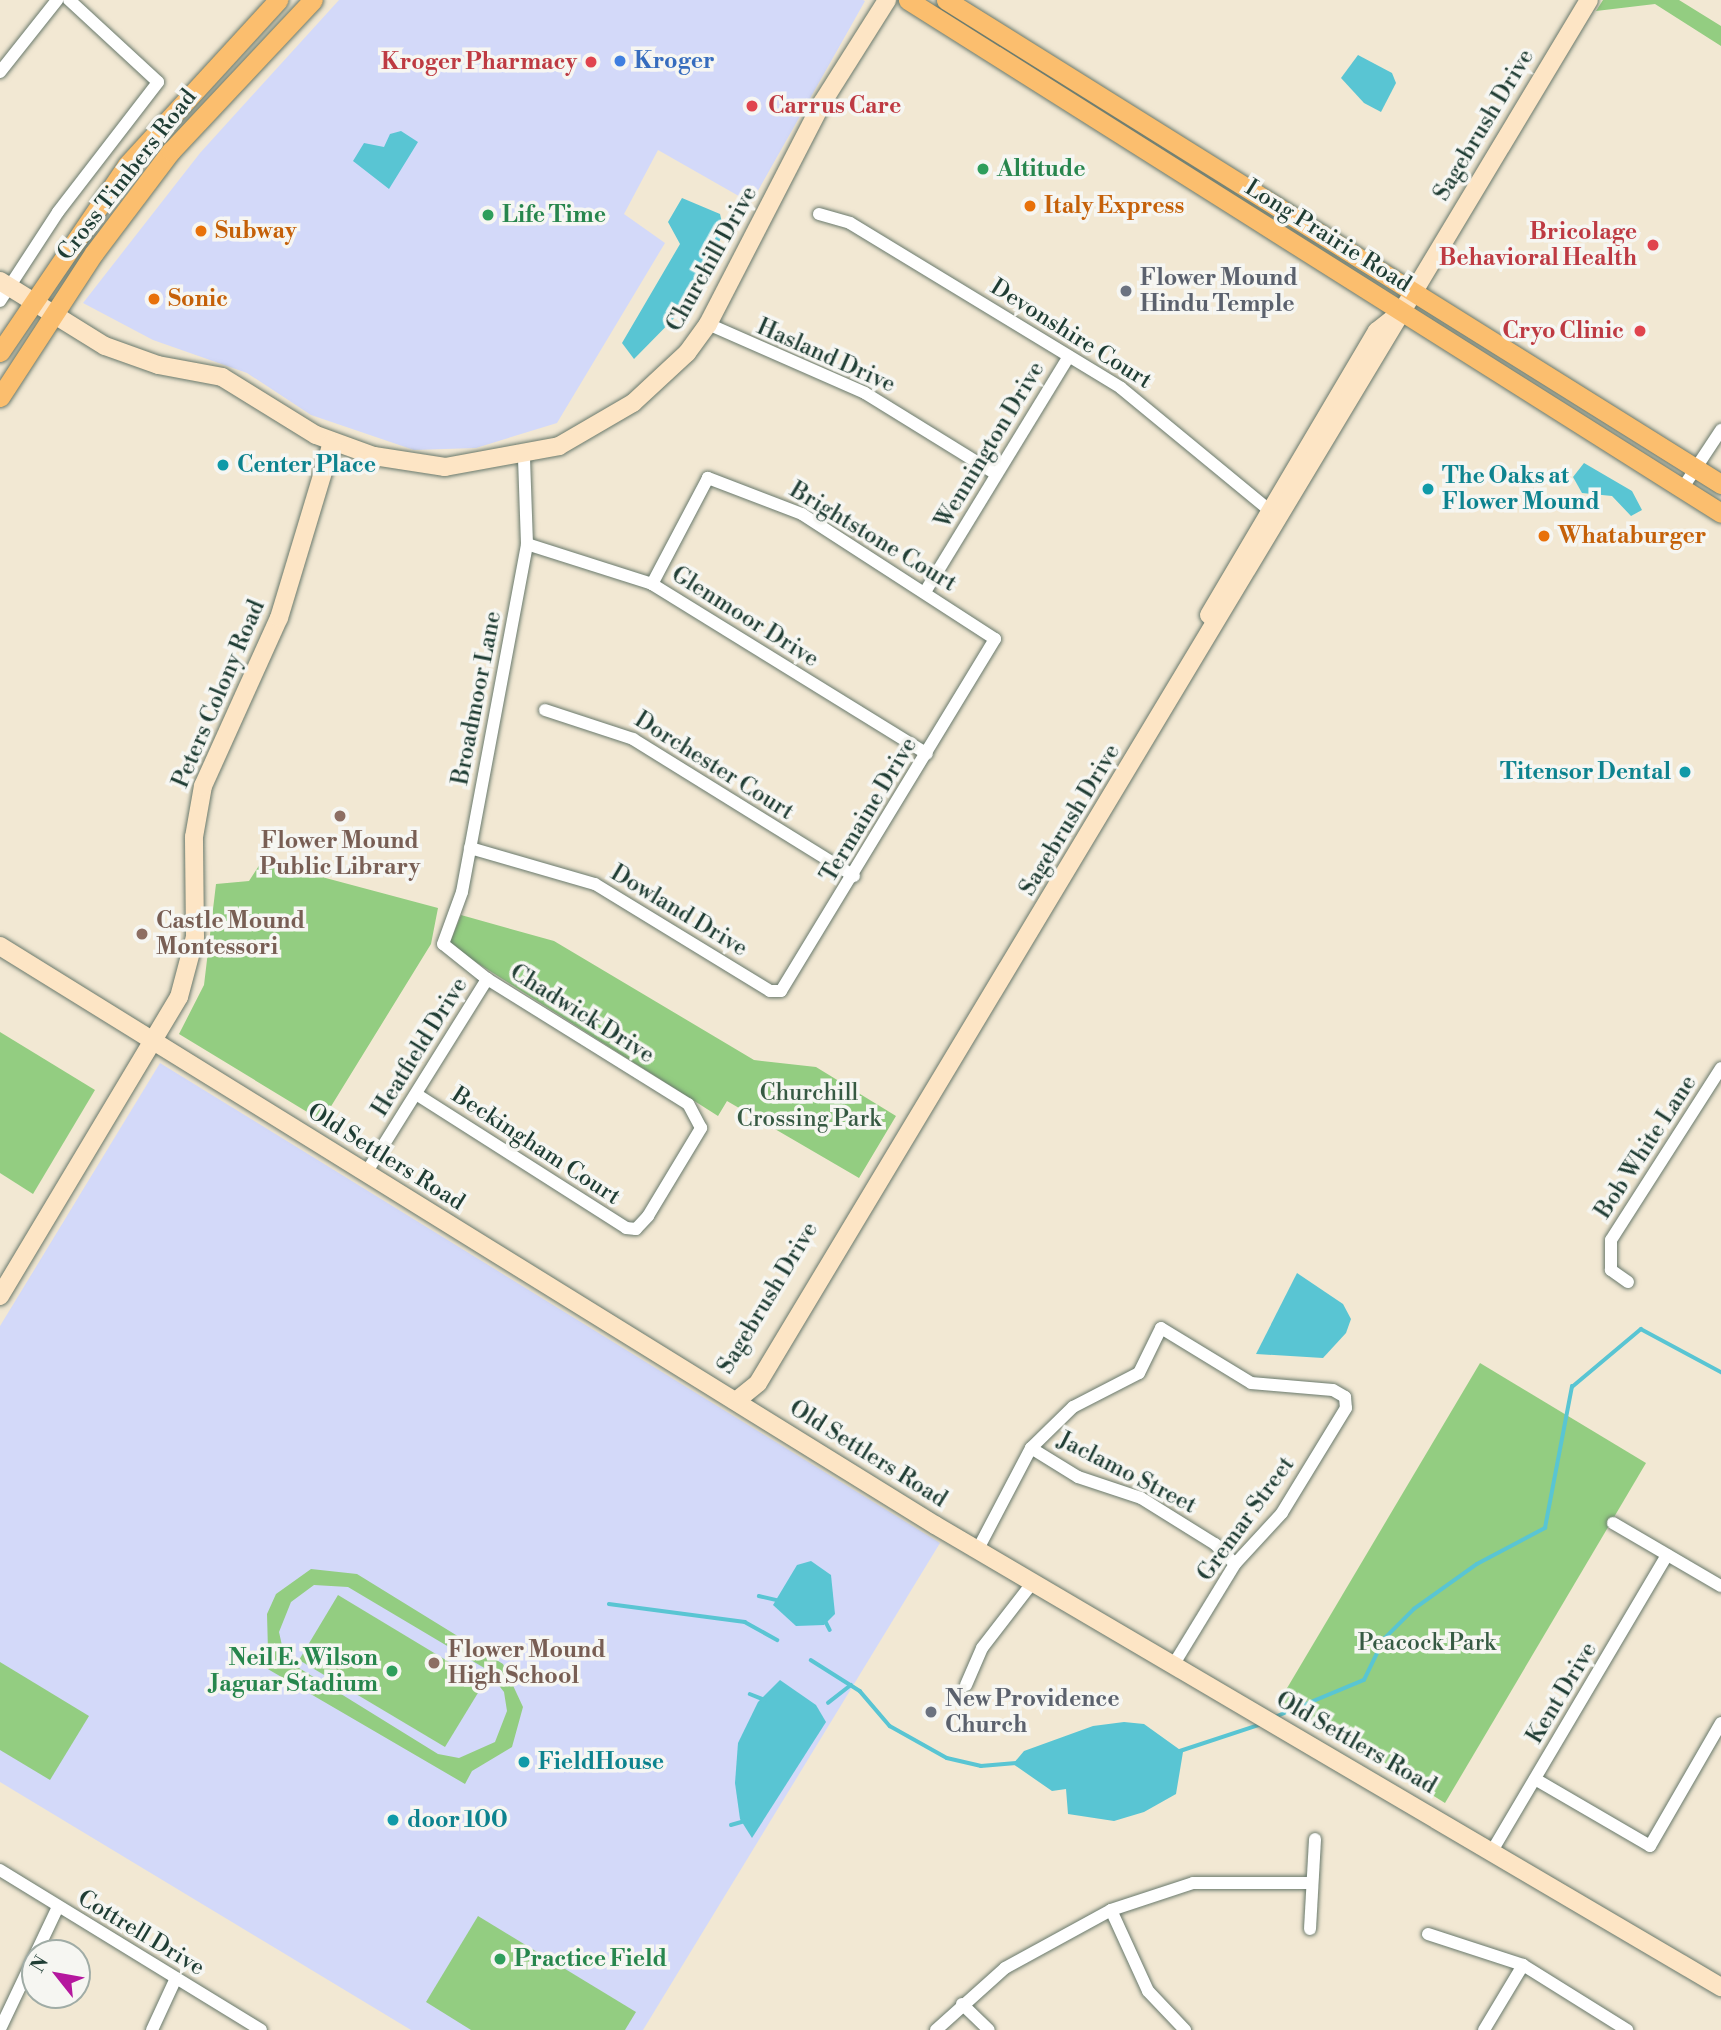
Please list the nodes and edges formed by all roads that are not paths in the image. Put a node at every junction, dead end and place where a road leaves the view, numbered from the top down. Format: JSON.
{"nodes":[{"id":1,"x":57,"y":0,"type":"edge"},
{"id":2,"x":69,"y":0,"type":"edge"},
{"id":3,"x":278,"y":0,"type":"edge"},
{"id":4,"x":313,"y":0,"type":"edge"},
{"id":5,"x":887,"y":0,"type":"edge"},
{"id":6,"x":908,"y":0,"type":"edge"},
{"id":7,"x":946,"y":0,"type":"edge"},
{"id":8,"x":1589,"y":0,"type":"edge"},
{"id":9,"x":0,"y":72,"type":"edge"},
{"id":10,"x":1165,"y":137,"type":"junction"},
{"id":11,"x":1153,"y":154,"type":"junction"},
{"id":12,"x":820,"y":214,"type":"dead end"},
{"id":13,"x":3,"y":290,"type":"edge"},
{"id":14,"x":1412,"y":292,"type":"junction"},
{"id":15,"x":32,"y":301,"type":"junction"},
{"id":16,"x":1401,"y":312,"type":"junction"},
{"id":17,"x":54,"y":314,"type":"junction"},
{"id":18,"x":708,"y":324,"type":"junction"},
{"id":19,"x":0,"y":352,"type":"edge"},
{"id":20,"x":1069,"y":355,"type":"junction"},
{"id":21,"x":0,"y":397,"type":"edge"},
{"id":22,"x":1328,"y":413,"type":"junction"},
{"id":23,"x":1721,"y":430,"type":"edge"},
{"id":24,"x":332,"y":443,"type":"junction"},
{"id":25,"x":524,"y":456,"type":"junction"},
{"id":26,"x":1316,"y":459,"type":"junction"},
{"id":27,"x":1696,"y":468,"type":"junction"},
{"id":28,"x":996,"y":474,"type":"junction"},
{"id":29,"x":1721,"y":484,"type":"edge"},
{"id":30,"x":1682,"y":489,"type":"junction"},
{"id":31,"x":1721,"y":513,"type":"edge"},
{"id":32,"x":1275,"y":516,"type":"junction"},
{"id":33,"x":527,"y":544,"type":"junction"},
{"id":34,"x":652,"y":584,"type":"junction"},
{"id":35,"x":925,"y":592,"type":"junction"},
{"id":36,"x":989,"y":648,"type":"joint"},
{"id":37,"x":545,"y":710,"type":"dead end"},
{"id":38,"x":927,"y":754,"type":"junction"},
{"id":39,"x":470,"y":848,"type":"junction"},
{"id":40,"x":854,"y":876,"type":"junction"},
{"id":41,"x":443,"y":944,"type":"joint"},
{"id":42,"x":0,"y":946,"type":"edge"},
{"id":43,"x":487,"y":979,"type":"junction"},
{"id":44,"x":781,"y":991,"type":"joint"},
{"id":45,"x":155,"y":1043,"type":"junction"},
{"id":46,"x":1721,"y":1068,"type":"edge"},
{"id":47,"x":416,"y":1094,"type":"junction"},
{"id":48,"x":366,"y":1173,"type":"junction"},
{"id":49,"x":636,"y":1229,"type":"joint"},
{"id":50,"x":1628,"y":1282,"type":"dead end"},
{"id":51,"x":0,"y":1296,"type":"edge"},
{"id":52,"x":736,"y":1401,"type":"junction"},
{"id":53,"x":1031,"y":1448,"type":"junction"},
{"id":54,"x":1613,"y":1523,"type":"dead end"},
{"id":55,"x":978,"y":1549,"type":"junction"},
{"id":56,"x":1667,"y":1555,"type":"junction"},
{"id":57,"x":1235,"y":1564,"type":"junction"},
{"id":58,"x":1033,"y":1582,"type":"junction"},
{"id":59,"x":1721,"y":1587,"type":"edge"},
{"id":60,"x":1174,"y":1664,"type":"junction"},
{"id":61,"x":966,"y":1685,"type":"dead end"},
{"id":62,"x":1721,"y":1723,"type":"edge"},
{"id":63,"x":1535,"y":1779,"type":"junction"},
{"id":64,"x":1315,"y":1839,"type":"dead end"},
{"id":65,"x":1492,"y":1851,"type":"junction"},
{"id":66,"x":0,"y":1870,"type":"edge"},
{"id":67,"x":1312,"y":1883,"type":"junction"},
{"id":68,"x":58,"y":1907,"type":"junction"},
{"id":69,"x":1111,"y":1910,"type":"junction"},
{"id":70,"x":1310,"y":1929,"type":"dead end"},
{"id":71,"x":1428,"y":1934,"type":"dead end"},
{"id":72,"x":1523,"y":1965,"type":"junction"},
{"id":73,"x":176,"y":1978,"type":"junction"},
{"id":74,"x":1721,"y":1987,"type":"edge"},
{"id":75,"x":962,"y":2004,"type":"junction"},
{"id":76,"x":0,"y":2029,"type":"edge"},
{"id":77,"x":152,"y":2030,"type":"edge"},
{"id":78,"x":261,"y":2030,"type":"edge"},
{"id":79,"x":936,"y":2030,"type":"edge"},
{"id":80,"x":989,"y":2030,"type":"edge"},
{"id":81,"x":1185,"y":2030,"type":"edge"},
{"id":82,"x":1483,"y":2030,"type":"edge"},
{"id":83,"x":1627,"y":2030,"type":"edge"}],
"edges":[{"from":1,"to":9,"type":"street"},
{"from":2,"to":13,"type":"street"},
{"from":3,"to":15,"type":"main road","name":"Cross Timbers Road"},
{"from":4,"to":17,"type":"main road","name":"Cross Timbers Road"},
{"from":5,"to":18,"type":"street","name":"Churchill Drive"},
{"from":6,"to":11,"type":"main road","name":"Long Prairie Road"},
{"from":7,"to":10,"type":"main road","name":"Long Prairie Road"},
{"from":8,"to":14,"type":"street","name":"Sagebrush Drive"},
{"from":10,"to":11,"type":"main road"},
{"from":10,"to":14,"type":"main road","name":"Long Prairie Road"},
{"from":11,"to":16,"type":"main road","name":"Long Prairie Road"},
{"from":12,"to":20,"type":"street","name":"Devonshire Court"},
{"from":13,"to":15,"type":"street","name":"Churchill Drive"},
{"from":14,"to":16,"type":"street","name":"Sagebrush Drive"},
{"from":14,"to":27,"type":"main road","name":"Long Prairie Road"},
{"from":15,"to":17,"type":"street","name":"Churchill Drive"},
{"from":15,"to":19,"type":"main road","name":"Cross Timbers Road"},
{"from":16,"to":22,"type":"street","name":"Sagebrush Drive"},
{"from":16,"to":26,"type":"street","name":"Sagebrush Drive"},
{"from":16,"to":30,"type":"main road","name":"Long Prairie Road"},
{"from":17,"to":21,"type":"main road","name":"Cross Timbers Road"},
{"from":17,"to":24,"type":"street","name":"Churchill Drive"},
{"from":18,"to":25,"type":"street","name":"Churchill Drive"},
{"from":18,"to":28,"type":"street","name":"Hasland Drive"},
{"from":20,"to":28,"type":"street","name":"Wennington Drive"},
{"from":20,"to":32,"type":"street","name":"Devonshire Court"},
{"from":22,"to":26,"type":"street"},
{"from":22,"to":32,"type":"street","name":"Sagebrush Drive"},
{"from":23,"to":27,"type":"street"},
{"from":24,"to":25,"type":"street","name":"Churchill Drive"},
{"from":24,"to":45,"type":"street","name":"Peters Colony Road"},
{"from":25,"to":33,"type":"street","name":"Broadmoor Lane"},
{"from":26,"to":32,"type":"street","name":"Sagebrush Drive"},
{"from":27,"to":29,"type":"main road","name":"Long Prairie Road"},
{"from":27,"to":30,"type":"street"},
{"from":28,"to":35,"type":"street","name":"Wennington Drive"},
{"from":30,"to":31,"type":"main road","name":"Long Prairie Road"},
{"from":32,"to":52,"type":"street","name":"Sagebrush Drive"},
{"from":33,"to":34,"type":"street","name":"Glenmoor Drive"},
{"from":33,"to":39,"type":"street","name":"Broadmoor Lane"},
{"from":34,"to":35,"type":"street","name":"Brightstone Court"},
{"from":34,"to":38,"type":"street","name":"Glenmoor Drive"},
{"from":35,"to":36,"type":"street","name":"Brightstone Court"},
{"from":36,"to":38,"type":"street","name":"Termaine Drive"},
{"from":37,"to":40,"type":"street","name":"Dorchester Court"},
{"from":38,"to":40,"type":"street","name":"Termaine Drive"},
{"from":39,"to":41,"type":"street","name":"Broadmoor Lane"},
{"from":39,"to":44,"type":"street","name":"Dowland Drive"},
{"from":40,"to":44,"type":"street","name":"Termaine Drive"},
{"from":41,"to":43,"type":"street","name":"Chadwick Drive"},
{"from":42,"to":45,"type":"street","name":"Old Settlers Road"},
{"from":43,"to":47,"type":"street","name":"Heatfield Drive"},
{"from":43,"to":49,"type":"street","name":"Chadwick Drive"},
{"from":45,"to":48,"type":"street","name":"Old Settlers Road"},
{"from":45,"to":51,"type":"street","name":"Peters Colony Road"},
{"from":46,"to":50,"type":"street","name":"Bob White Lane"},
{"from":47,"to":48,"type":"street","name":"Heatfield Drive"},
{"from":47,"to":49,"type":"street","name":"Beckingham Court"},
{"from":48,"to":52,"type":"street","name":"Old Settlers Road"},
{"from":52,"to":55,"type":"street","name":"Old Settlers Road"},
{"from":53,"to":55,"type":"street"},
{"from":53,"to":57,"type":"street","name":"Jaclamo Street"},
{"from":53,"to":57,"type":"street","name":"Gremar Street"},
{"from":54,"to":56,"type":"street"},
{"from":55,"to":58,"type":"street","name":"Old Settlers Road"},
{"from":56,"to":59,"type":"street"},
{"from":56,"to":63,"type":"street","name":"Kent Drive"},
{"from":57,"to":60,"type":"street","name":"Gremar Street"},
{"from":58,"to":60,"type":"street","name":"Old Settlers Road"},
{"from":58,"to":61,"type":"street"},
{"from":60,"to":65,"type":"street","name":"Old Settlers Road"},
{"from":62,"to":63,"type":"street"},
{"from":63,"to":65,"type":"street","name":"Kent Drive"},
{"from":64,"to":67,"type":"street"},
{"from":65,"to":74,"type":"street","name":"Old Settlers Road"},
{"from":66,"to":68,"type":"street","name":"Cottrell Drive"},
{"from":67,"to":69,"type":"street"},
{"from":67,"to":70,"type":"street"},
{"from":68,"to":73,"type":"street","name":"Cottrell Drive"},
{"from":68,"to":76,"type":"street"},
{"from":69,"to":75,"type":"street"},
{"from":69,"to":81,"type":"street"},
{"from":71,"to":72,"type":"street"},
{"from":72,"to":82,"type":"street"},
{"from":72,"to":83,"type":"street"},
{"from":73,"to":77,"type":"street"},
{"from":73,"to":78,"type":"street","name":"Cottrell Drive"},
{"from":75,"to":79,"type":"street"},
{"from":75,"to":80,"type":"street"}]}
